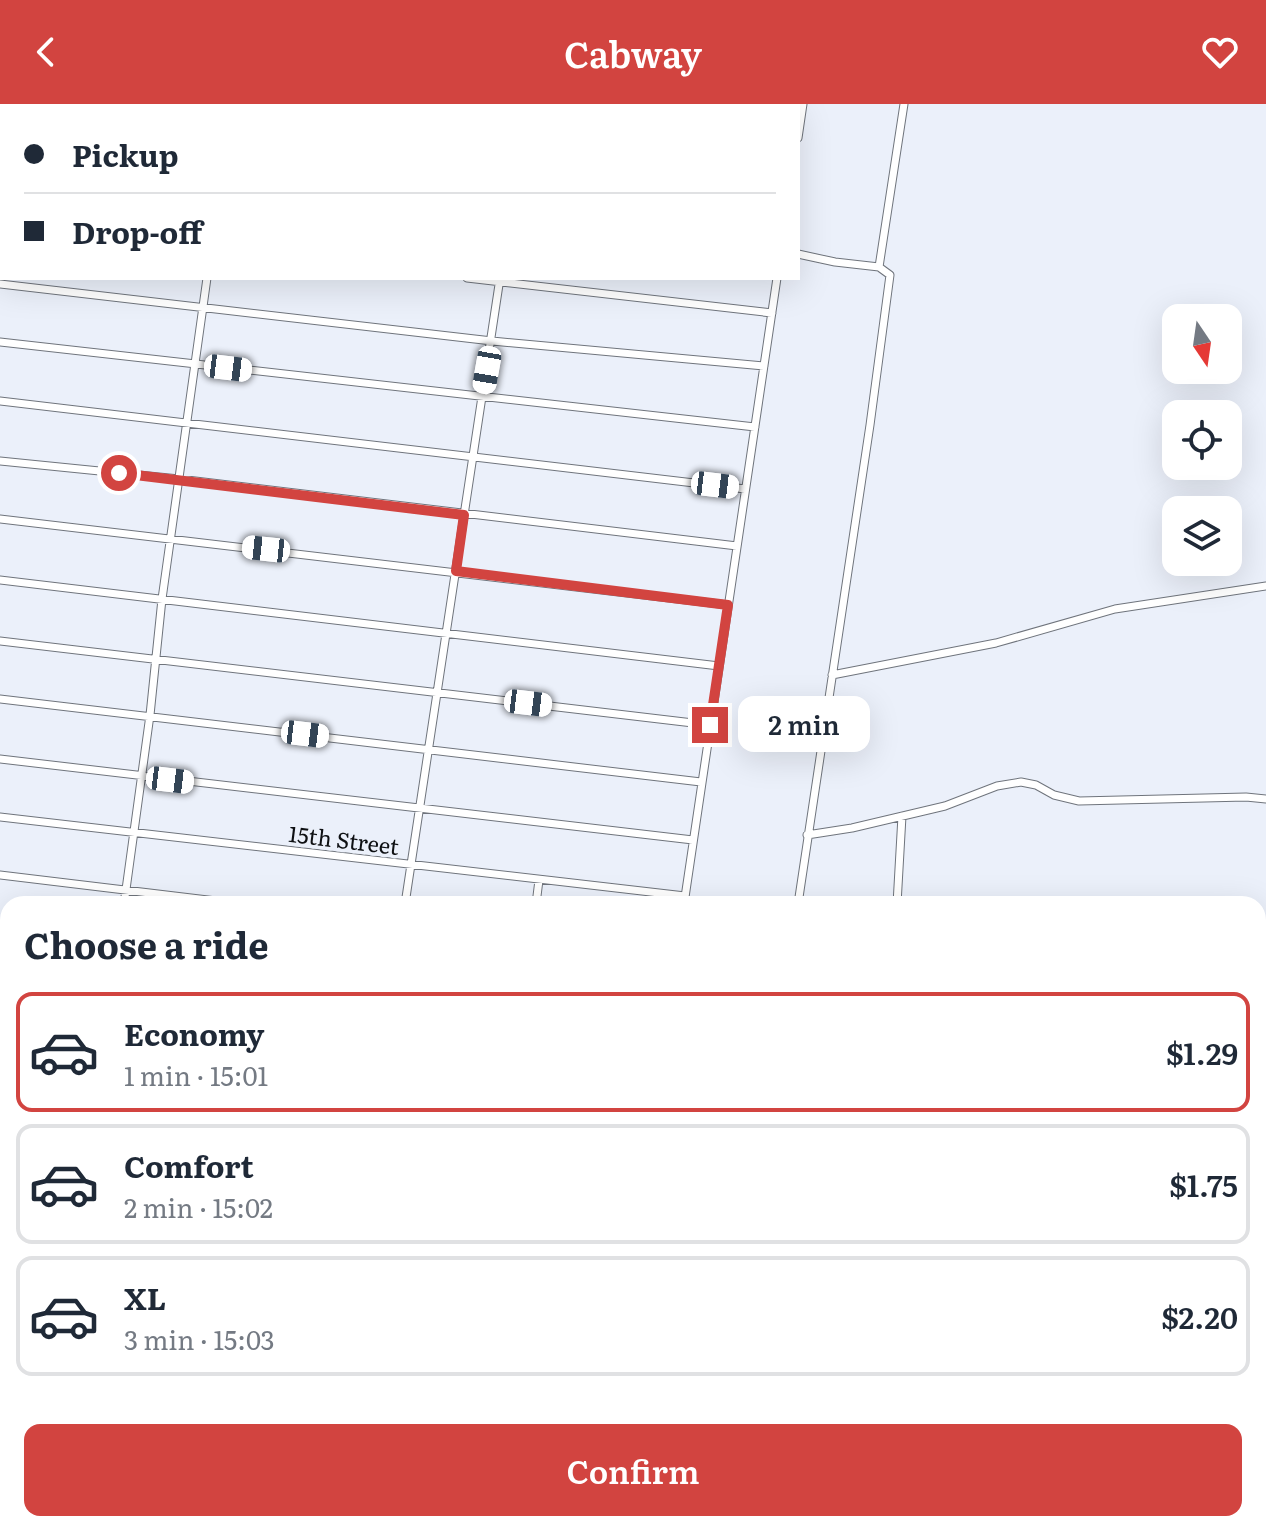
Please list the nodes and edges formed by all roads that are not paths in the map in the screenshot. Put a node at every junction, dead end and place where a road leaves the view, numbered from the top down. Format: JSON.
{"nodes":[{"id":1,"x":904,"y":104,"type":"edge"},
{"id":2,"x":800,"y":254,"type":"edge"},
{"id":3,"x":879,"y":267,"type":"junction"},
{"id":4,"x":207,"y":280,"type":"edge"},
{"id":5,"x":499,"y":280,"type":"edge"},
{"id":6,"x":777,"y":280,"type":"edge"},
{"id":7,"x":0,"y":284,"type":"edge"},
{"id":8,"x":203,"y":308,"type":"junction"},
{"id":9,"x":772,"y":313,"type":"junction"},
{"id":10,"x":492,"y":341,"type":"junction"},
{"id":11,"x":0,"y":342,"type":"edge"},
{"id":12,"x":197,"y":364,"type":"junction"},
{"id":13,"x":764,"y":366,"type":"junction"},
{"id":14,"x":482,"y":398,"type":"junction"},
{"id":15,"x":0,"y":401,"type":"edge"},
{"id":16,"x":188,"y":422,"type":"junction"},
{"id":17,"x":755,"y":427,"type":"junction"},
{"id":18,"x":473,"y":456,"type":"junction"},
{"id":19,"x":0,"y":461,"type":"edge"},
{"id":20,"x":179,"y":479,"type":"junction"},
{"id":21,"x":745,"y":489,"type":"junction"},
{"id":22,"x":464,"y":515,"type":"junction"},
{"id":23,"x":0,"y":519,"type":"edge"},
{"id":24,"x":171,"y":538,"type":"junction"},
{"id":25,"x":737,"y":546,"type":"junction"},
{"id":26,"x":456,"y":571,"type":"junction"},
{"id":27,"x":0,"y":580,"type":"edge"},
{"id":28,"x":1266,"y":586,"type":"edge"},
{"id":29,"x":162,"y":599,"type":"junction"},
{"id":30,"x":728,"y":605,"type":"junction"},
{"id":31,"x":447,"y":632,"type":"junction"},
{"id":32,"x":0,"y":641,"type":"edge"},
{"id":33,"x":155,"y":659,"type":"junction"},
{"id":34,"x":719,"y":666,"type":"junction"},
{"id":35,"x":832,"y":675,"type":"junction"},
{"id":36,"x":437,"y":692,"type":"junction"},
{"id":37,"x":0,"y":699,"type":"edge"},
{"id":38,"x":150,"y":715,"type":"junction"},
{"id":39,"x":710,"y":725,"type":"junction"},
{"id":40,"x":429,"y":750,"type":"junction"},
{"id":41,"x":0,"y":759,"type":"edge"},
{"id":42,"x":140,"y":776,"type":"junction"},
{"id":43,"x":701,"y":782,"type":"junction"},
{"id":44,"x":1266,"y":799,"type":"edge"},
{"id":45,"x":419,"y":809,"type":"junction"},
{"id":46,"x":902,"y":816,"type":"junction"},
{"id":47,"x":0,"y":817,"type":"edge"},
{"id":48,"x":133,"y":832,"type":"junction"},
{"id":49,"x":807,"y":835,"type":"junction"},
{"id":50,"x":693,"y":840,"type":"junction"},
{"id":51,"x":411,"y":866,"type":"junction"},
{"id":52,"x":0,"y":875,"type":"edge"},
{"id":53,"x":539,"y":880,"type":"junction"},
{"id":54,"x":126,"y":890,"type":"junction"},
{"id":55,"x":125,"y":896,"type":"edge"},
{"id":56,"x":175,"y":896,"type":"edge"},
{"id":57,"x":406,"y":896,"type":"edge"},
{"id":58,"x":537,"y":896,"type":"edge"},
{"id":59,"x":655,"y":896,"type":"edge"},
{"id":60,"x":685,"y":896,"type":"edge"},
{"id":61,"x":799,"y":896,"type":"edge"},
{"id":62,"x":897,"y":896,"type":"edge"}],
"edges":[{"from":1,"to":3,"type":"street"},
{"from":2,"to":3,"type":"street"},
{"from":3,"to":35,"type":"street"},
{"from":4,"to":8,"type":"street"},
{"from":5,"to":9,"type":"street"},
{"from":5,"to":10,"type":"street"},
{"from":6,"to":9,"type":"street"},
{"from":7,"to":8,"type":"street"},
{"from":8,"to":10,"type":"street"},
{"from":8,"to":12,"type":"street"},
{"from":9,"to":13,"type":"street"},
{"from":10,"to":13,"type":"street"},
{"from":10,"to":14,"type":"street"},
{"from":11,"to":12,"type":"street"},
{"from":12,"to":14,"type":"street"},
{"from":12,"to":16,"type":"street"},
{"from":13,"to":17,"type":"street"},
{"from":14,"to":17,"type":"street"},
{"from":14,"to":18,"type":"street"},
{"from":15,"to":16,"type":"street"},
{"from":16,"to":18,"type":"street"},
{"from":16,"to":20,"type":"street"},
{"from":17,"to":21,"type":"street"},
{"from":18,"to":21,"type":"street"},
{"from":18,"to":22,"type":"street"},
{"from":19,"to":20,"type":"street"},
{"from":20,"to":22,"type":"street"},
{"from":20,"to":24,"type":"street"},
{"from":21,"to":25,"type":"street"},
{"from":22,"to":25,"type":"street"},
{"from":22,"to":26,"type":"street"},
{"from":23,"to":24,"type":"street"},
{"from":24,"to":26,"type":"street"},
{"from":24,"to":29,"type":"street"},
{"from":25,"to":30,"type":"street"},
{"from":26,"to":30,"type":"street"},
{"from":26,"to":31,"type":"street"},
{"from":27,"to":29,"type":"street"},
{"from":28,"to":35,"type":"street"},
{"from":29,"to":31,"type":"street"},
{"from":29,"to":33,"type":"street"},
{"from":30,"to":34,"type":"street"},
{"from":31,"to":34,"type":"street"},
{"from":31,"to":36,"type":"street"},
{"from":32,"to":33,"type":"street"},
{"from":33,"to":36,"type":"street"},
{"from":33,"to":38,"type":"street"},
{"from":34,"to":39,"type":"street"},
{"from":35,"to":49,"type":"street"},
{"from":36,"to":39,"type":"street"},
{"from":36,"to":40,"type":"street"},
{"from":37,"to":38,"type":"street"},
{"from":38,"to":40,"type":"street"},
{"from":38,"to":42,"type":"street"},
{"from":39,"to":43,"type":"street"},
{"from":40,"to":43,"type":"street"},
{"from":40,"to":45,"type":"street"},
{"from":41,"to":42,"type":"street"},
{"from":42,"to":45,"type":"street"},
{"from":42,"to":48,"type":"street"},
{"from":43,"to":50,"type":"street"},
{"from":44,"to":46,"type":"street"},
{"from":45,"to":50,"type":"street"},
{"from":45,"to":51,"type":"street"},
{"from":46,"to":49,"type":"street"},
{"from":46,"to":62,"type":"street"},
{"from":47,"to":48,"type":"street","name":"15th Street"},
{"from":48,"to":51,"type":"street","name":"15th Street"},
{"from":48,"to":54,"type":"street"},
{"from":49,"to":61,"type":"street"},
{"from":50,"to":60,"type":"street"},
{"from":51,"to":53,"type":"street","name":"15th Street"},
{"from":51,"to":57,"type":"street"},
{"from":52,"to":54,"type":"street"},
{"from":53,"to":58,"type":"street"},
{"from":53,"to":59,"type":"street","name":"15th Street"},
{"from":54,"to":55,"type":"street"},
{"from":54,"to":56,"type":"street"}]}
